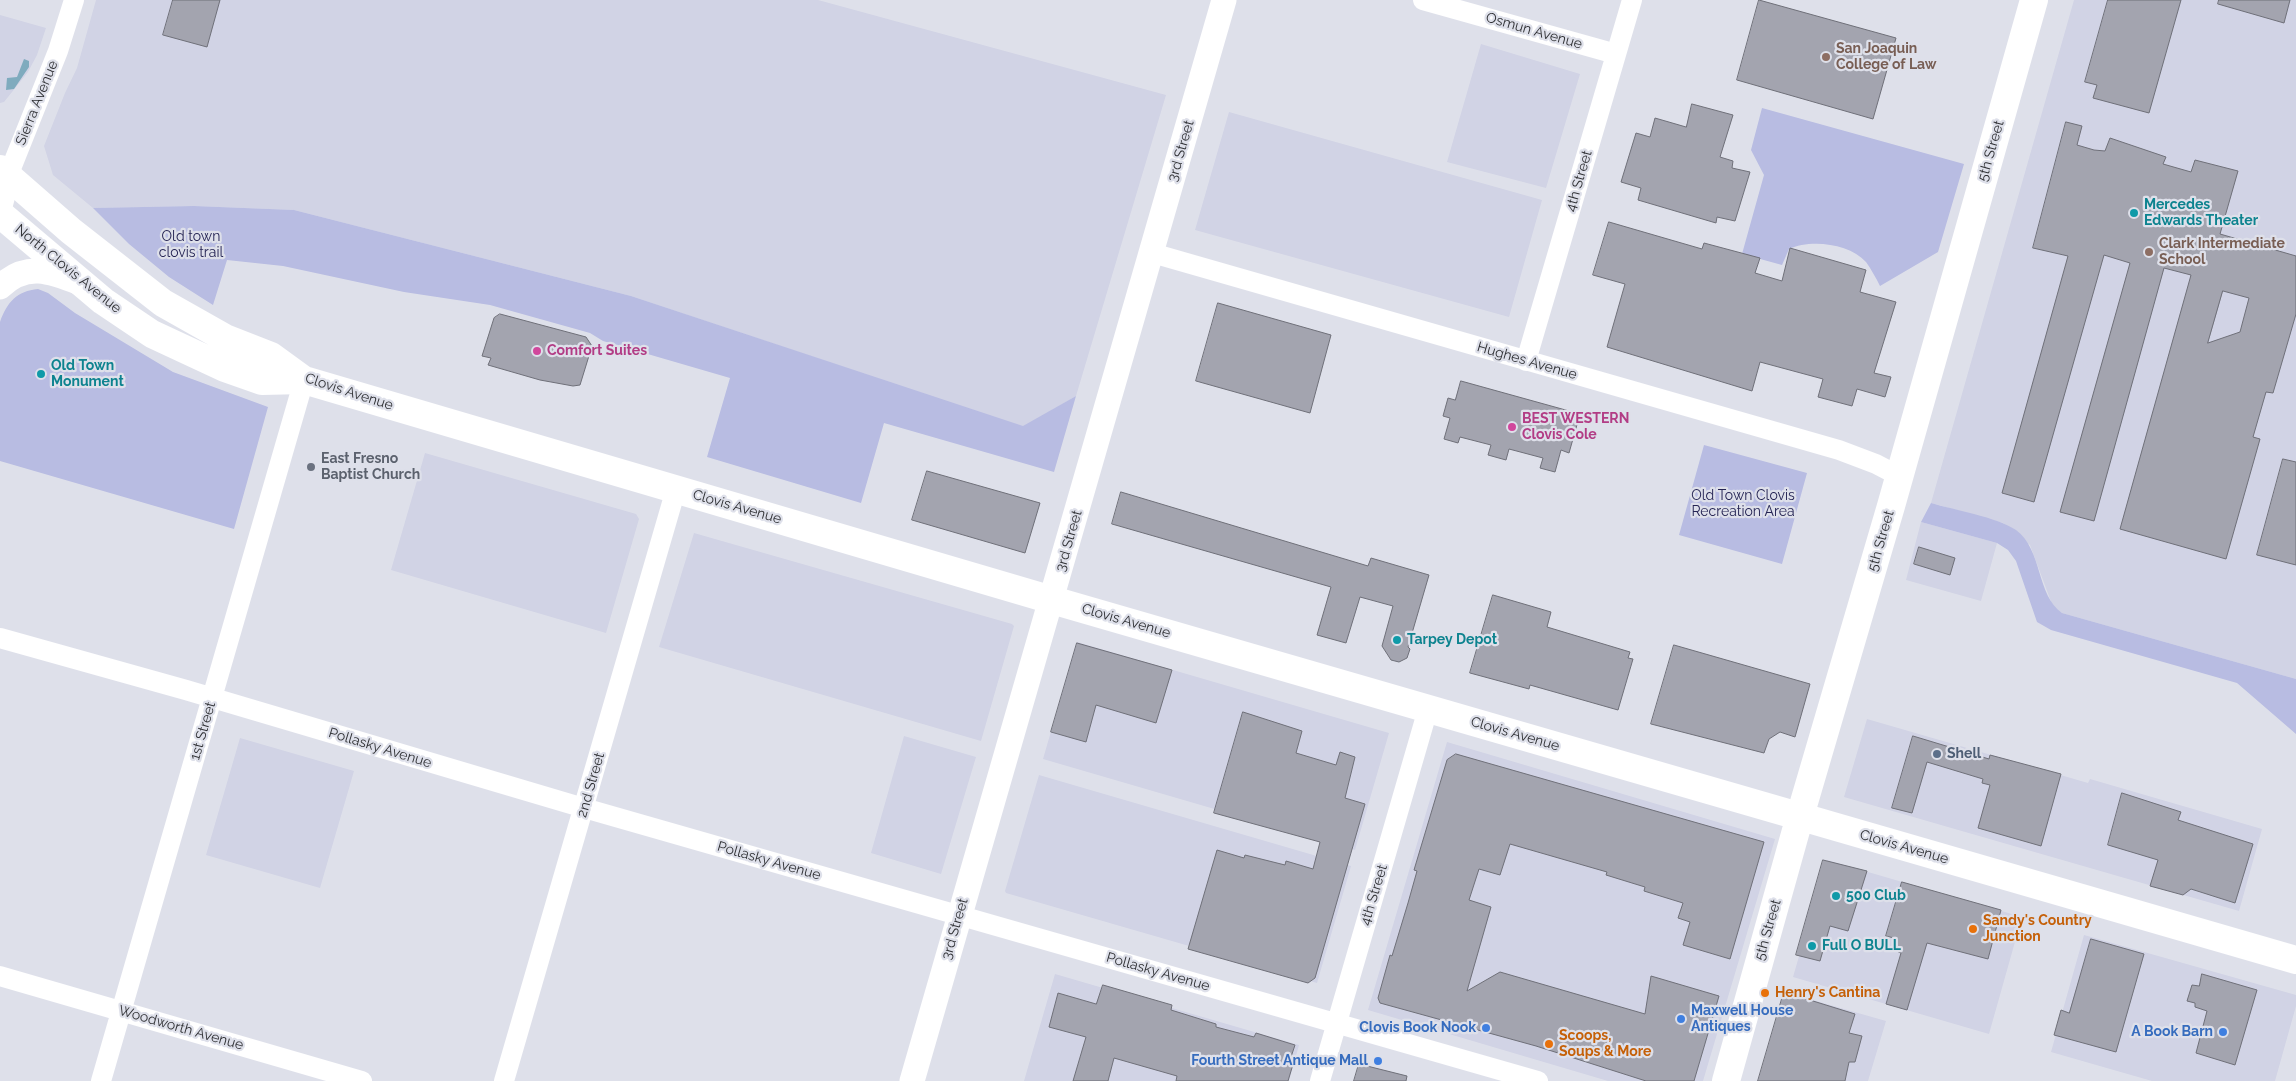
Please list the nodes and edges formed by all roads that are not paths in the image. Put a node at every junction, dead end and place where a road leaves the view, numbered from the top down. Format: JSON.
{"nodes":[{"id":1,"x":74,"y":0,"type":"edge"},
{"id":2,"x":1224,"y":0,"type":"edge"},
{"id":3,"x":1423,"y":0,"type":"edge"},
{"id":4,"x":1632,"y":0,"type":"edge"},
{"id":5,"x":2034,"y":0,"type":"edge"},
{"id":6,"x":1616,"y":54,"type":"junction"},
{"id":7,"x":4,"y":173,"type":"edge"},
{"id":8,"x":0,"y":206,"type":"edge"},
{"id":9,"x":0,"y":214,"type":"edge"},
{"id":10,"x":1152,"y":253,"type":"junction"},
{"id":11,"x":80,"y":283,"type":"junction"},
{"id":12,"x":0,"y":287,"type":"edge"},
{"id":13,"x":1526,"y":361,"type":"junction"},
{"id":14,"x":304,"y":380,"type":"junction"},
{"id":15,"x":1899,"y":476,"type":"junction"},
{"id":16,"x":676,"y":489,"type":"junction"},
{"id":17,"x":1052,"y":600,"type":"junction"},
{"id":18,"x":0,"y":638,"type":"edge"},
{"id":19,"x":212,"y":698,"type":"junction"},
{"id":20,"x":1428,"y":709,"type":"junction"},
{"id":21,"x":584,"y":808,"type":"junction"},
{"id":22,"x":1800,"y":816,"type":"junction"},
{"id":23,"x":959,"y":915,"type":"junction"},
{"id":24,"x":2296,"y":960,"type":"edge"},
{"id":25,"x":0,"y":976,"type":"edge"},
{"id":26,"x":122,"y":1011,"type":"junction"},
{"id":27,"x":1336,"y":1023,"type":"junction"},
{"id":28,"x":101,"y":1081,"type":"edge"},
{"id":29,"x":362,"y":1081,"type":"edge"},
{"id":30,"x":504,"y":1081,"type":"edge"},
{"id":31,"x":912,"y":1081,"type":"edge"},
{"id":32,"x":1320,"y":1081,"type":"edge"},
{"id":33,"x":1538,"y":1081,"type":"edge"},
{"id":34,"x":1726,"y":1081,"type":"edge"}],
"edges":[{"from":1,"to":7,"type":"street","name":"Sierra Avenue"},
{"from":2,"to":10,"type":"street","name":"3rd Street"},
{"from":3,"to":6,"type":"street","name":"Osmun Avenue"},
{"from":4,"to":6,"type":"street","name":"4th Street"},
{"from":5,"to":15,"type":"main road","name":"5th Street"},
{"from":6,"to":13,"type":"street","name":"4th Street"},
{"from":7,"to":8,"type":"street","name":"Sierra Avenue"},
{"from":7,"to":14,"type":"main road","name":"Clovis Avenue"},
{"from":9,"to":11,"type":"main road","name":"North Clovis Avenue"},
{"from":10,"to":13,"type":"street","name":"Hughes Avenue"},
{"from":10,"to":17,"type":"street","name":"3rd Street"},
{"from":11,"to":12,"type":"street"},
{"from":11,"to":14,"type":"main road","name":"North Clovis Avenue"},
{"from":13,"to":15,"type":"street","name":"Hughes Avenue"},
{"from":14,"to":16,"type":"main road","name":"Clovis Avenue"},
{"from":14,"to":19,"type":"street","name":"1st Street"},
{"from":15,"to":22,"type":"main road","name":"5th Street"},
{"from":16,"to":17,"type":"main road","name":"Clovis Avenue"},
{"from":16,"to":21,"type":"street","name":"2nd Street"},
{"from":17,"to":20,"type":"main road","name":"Clovis Avenue"},
{"from":17,"to":23,"type":"street","name":"3rd Street"},
{"from":18,"to":19,"type":"street","name":"Pollasky Avenue"},
{"from":19,"to":21,"type":"street","name":"Pollasky Avenue"},
{"from":19,"to":26,"type":"street","name":"1st Street"},
{"from":20,"to":22,"type":"main road","name":"Clovis Avenue"},
{"from":20,"to":27,"type":"street","name":"4th Street"},
{"from":21,"to":23,"type":"street","name":"Pollasky Avenue"},
{"from":21,"to":30,"type":"street","name":"2nd Street"},
{"from":22,"to":24,"type":"main road","name":"Clovis Avenue"},
{"from":22,"to":34,"type":"main road","name":"5th Street"},
{"from":23,"to":27,"type":"street","name":"Pollasky Avenue"},
{"from":23,"to":31,"type":"street","name":"3rd Street"},
{"from":25,"to":26,"type":"street","name":"Woodworth Avenue"},
{"from":26,"to":28,"type":"street","name":"1st Street"},
{"from":26,"to":29,"type":"street","name":"Woodworth Avenue"},
{"from":27,"to":32,"type":"street","name":"4th Street"},
{"from":27,"to":33,"type":"street","name":"Pollasky Avenue"}]}
